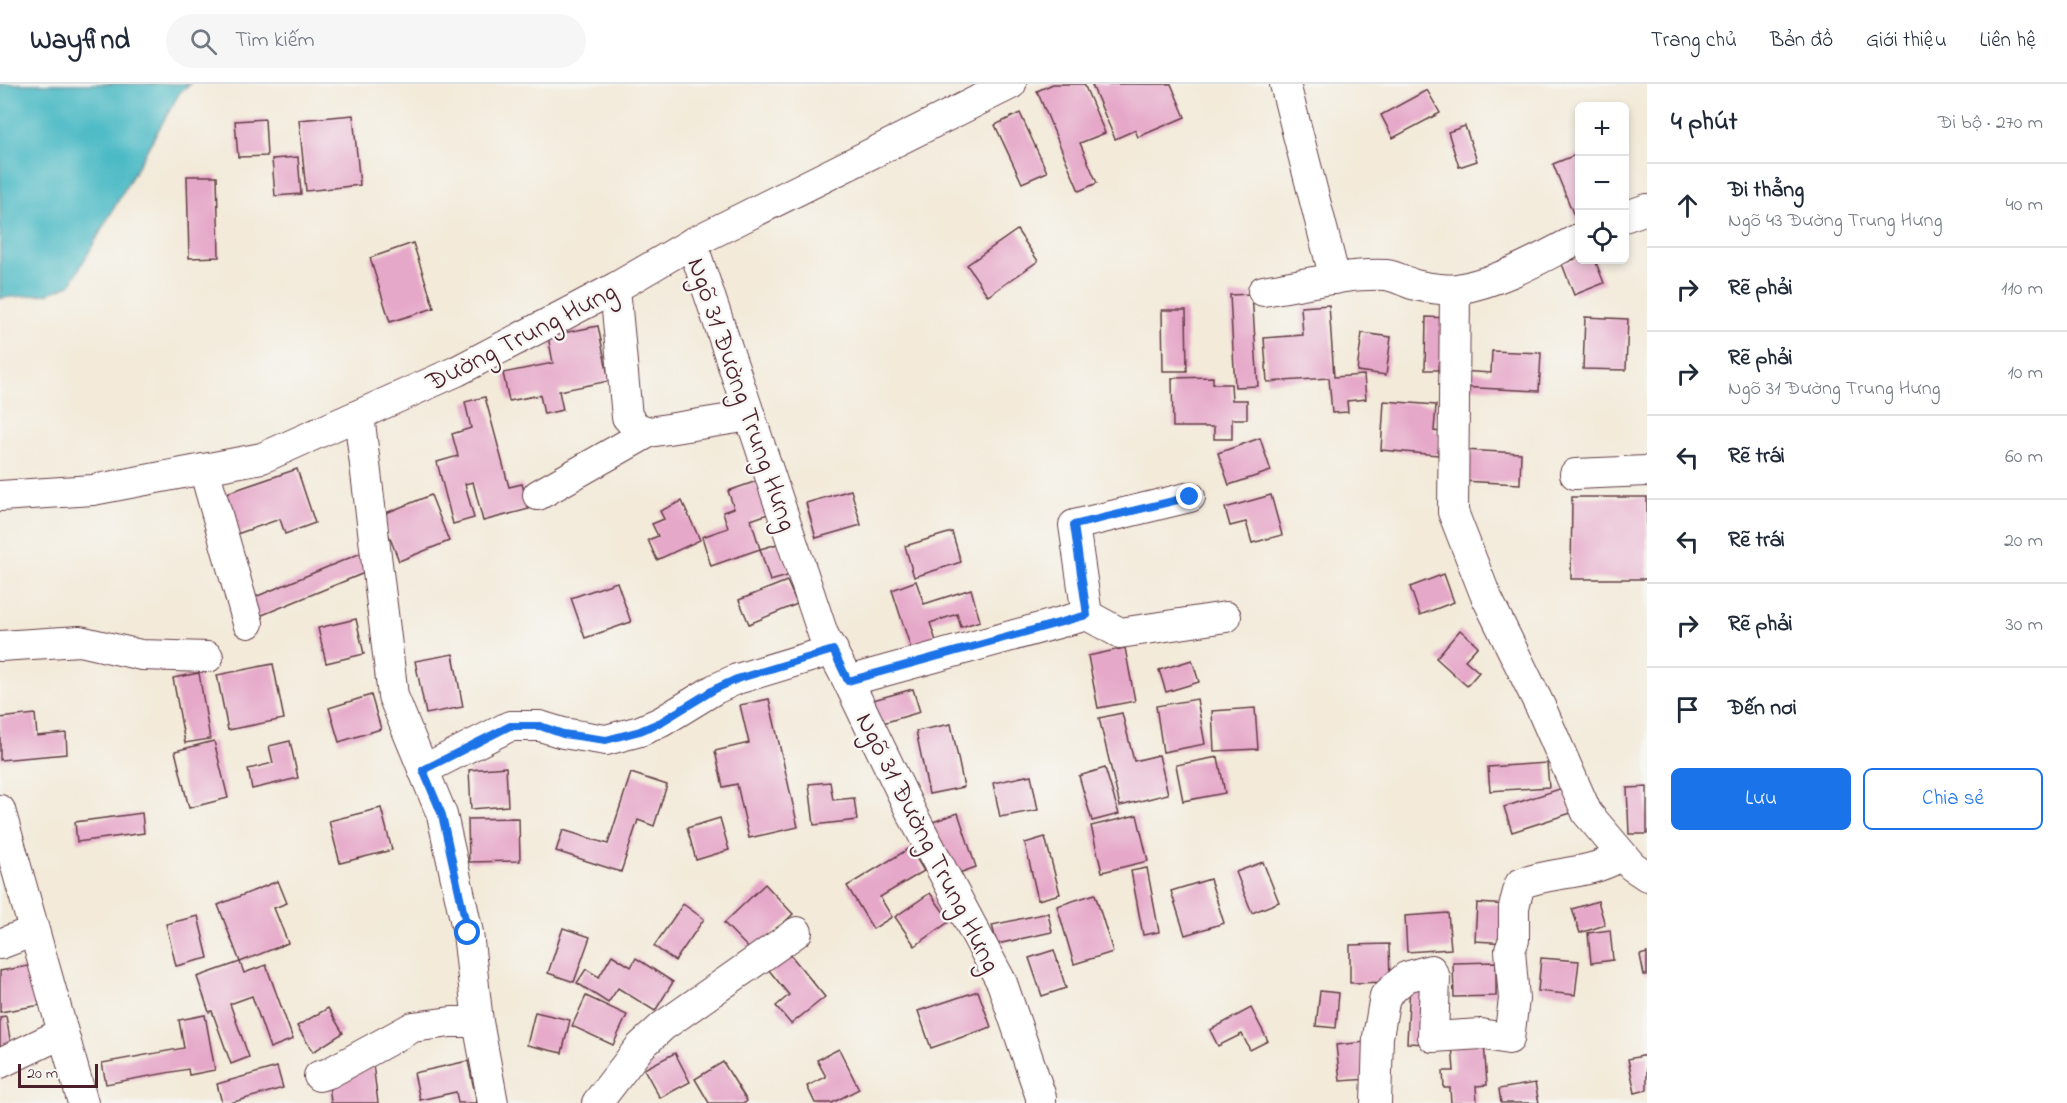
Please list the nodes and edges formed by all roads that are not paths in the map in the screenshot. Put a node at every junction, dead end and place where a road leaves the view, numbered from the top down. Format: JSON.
{"nodes":[{"id":1,"x":1011,"y":84,"type":"edge"},
{"id":2,"x":1285,"y":84,"type":"edge"},
{"id":3,"x":1647,"y":208,"type":"edge"},
{"id":4,"x":1629,"y":216,"type":"edge"},
{"id":5,"x":1575,"y":241,"type":"edge"},
{"id":6,"x":692,"y":243,"type":"junction"},
{"id":7,"x":1335,"y":279,"type":"junction"},
{"id":8,"x":615,"y":288,"type":"junction"},
{"id":9,"x":1455,"y":290,"type":"junction"},
{"id":10,"x":1263,"y":291,"type":"dead end"},
{"id":11,"x":359,"y":415,"type":"junction"},
{"id":12,"x":750,"y":416,"type":"junction"},
{"id":13,"x":649,"y":432,"type":"junction"},
{"id":14,"x":204,"y":469,"type":"junction"},
{"id":15,"x":1647,"y":471,"type":"edge"},
{"id":16,"x":1575,"y":474,"type":"dead end"},
{"id":17,"x":538,"y":495,"type":"dead end"},
{"id":18,"x":0,"y":496,"type":"edge"},
{"id":19,"x":1190,"y":497,"type":"dead end"},
{"id":20,"x":1087,"y":615,"type":"junction"},
{"id":21,"x":1226,"y":617,"type":"dead end"},
{"id":22,"x":248,"y":623,"type":"dead end"},
{"id":23,"x":0,"y":646,"type":"edge"},
{"id":24,"x":833,"y":650,"type":"junction"},
{"id":25,"x":208,"y":657,"type":"dead end"},
{"id":26,"x":848,"y":681,"type":"junction"},
{"id":27,"x":423,"y":770,"type":"junction"},
{"id":28,"x":0,"y":810,"type":"edge"},
{"id":29,"x":1611,"y":861,"type":"dead end"},
{"id":30,"x":1647,"y":876,"type":"edge"},
{"id":31,"x":34,"y":931,"type":"junction"},
{"id":32,"x":797,"y":932,"type":"dead end"},
{"id":33,"x":0,"y":944,"type":"edge"},
{"id":34,"x":478,"y":1022,"type":"junction"},
{"id":35,"x":63,"y":1033,"type":"junction"},
{"id":36,"x":0,"y":1063,"type":"edge"},
{"id":37,"x":319,"y":1076,"type":"dead end"},
{"id":38,"x":83,"y":1103,"type":"edge"},
{"id":39,"x":493,"y":1103,"type":"edge"},
{"id":40,"x":597,"y":1103,"type":"edge"},
{"id":41,"x":1041,"y":1103,"type":"edge"},
{"id":42,"x":1377,"y":1103,"type":"edge"}],
"edges":[{"from":1,"to":6,"type":"street","name":"Đường Trung Hưng"},
{"from":2,"to":7,"type":"street"},
{"from":3,"to":4,"type":"street"},
{"from":5,"to":9,"type":"street"},
{"from":6,"to":8,"type":"street","name":"Đường Trung Hưng"},
{"from":6,"to":12,"type":"street","name":"Ngõ 31 Đường Trung Hưng"},
{"from":7,"to":9,"type":"street"},
{"from":7,"to":10,"type":"street"},
{"from":8,"to":11,"type":"street","name":"Đường Trung Hưng"},
{"from":8,"to":13,"type":"street"},
{"from":9,"to":30,"type":"street"},
{"from":11,"to":14,"type":"street","name":"Đường Trung Hưng"},
{"from":11,"to":27,"type":"street"},
{"from":12,"to":13,"type":"street"},
{"from":12,"to":24,"type":"street","name":"Ngõ 31 Đường Trung Hưng"},
{"from":13,"to":17,"type":"street"},
{"from":14,"to":18,"type":"street","name":"Đường Trung Hưng"},
{"from":14,"to":22,"type":"street"},
{"from":15,"to":16,"type":"street"},
{"from":19,"to":20,"type":"street"},
{"from":20,"to":21,"type":"street"},
{"from":20,"to":26,"type":"street"},
{"from":23,"to":25,"type":"street"},
{"from":24,"to":26,"type":"street","name":"Ngõ 31 Đường Trung Hưng"},
{"from":24,"to":27,"type":"street"},
{"from":26,"to":41,"type":"street","name":"Ngõ 31 Đường Trung Hưng"},
{"from":27,"to":34,"type":"street"},
{"from":28,"to":31,"type":"street"},
{"from":29,"to":42,"type":"street"},
{"from":31,"to":33,"type":"street"},
{"from":31,"to":35,"type":"street"},
{"from":32,"to":40,"type":"street"},
{"from":34,"to":37,"type":"street"},
{"from":34,"to":39,"type":"street"},
{"from":35,"to":36,"type":"street"},
{"from":35,"to":38,"type":"street"}]}
